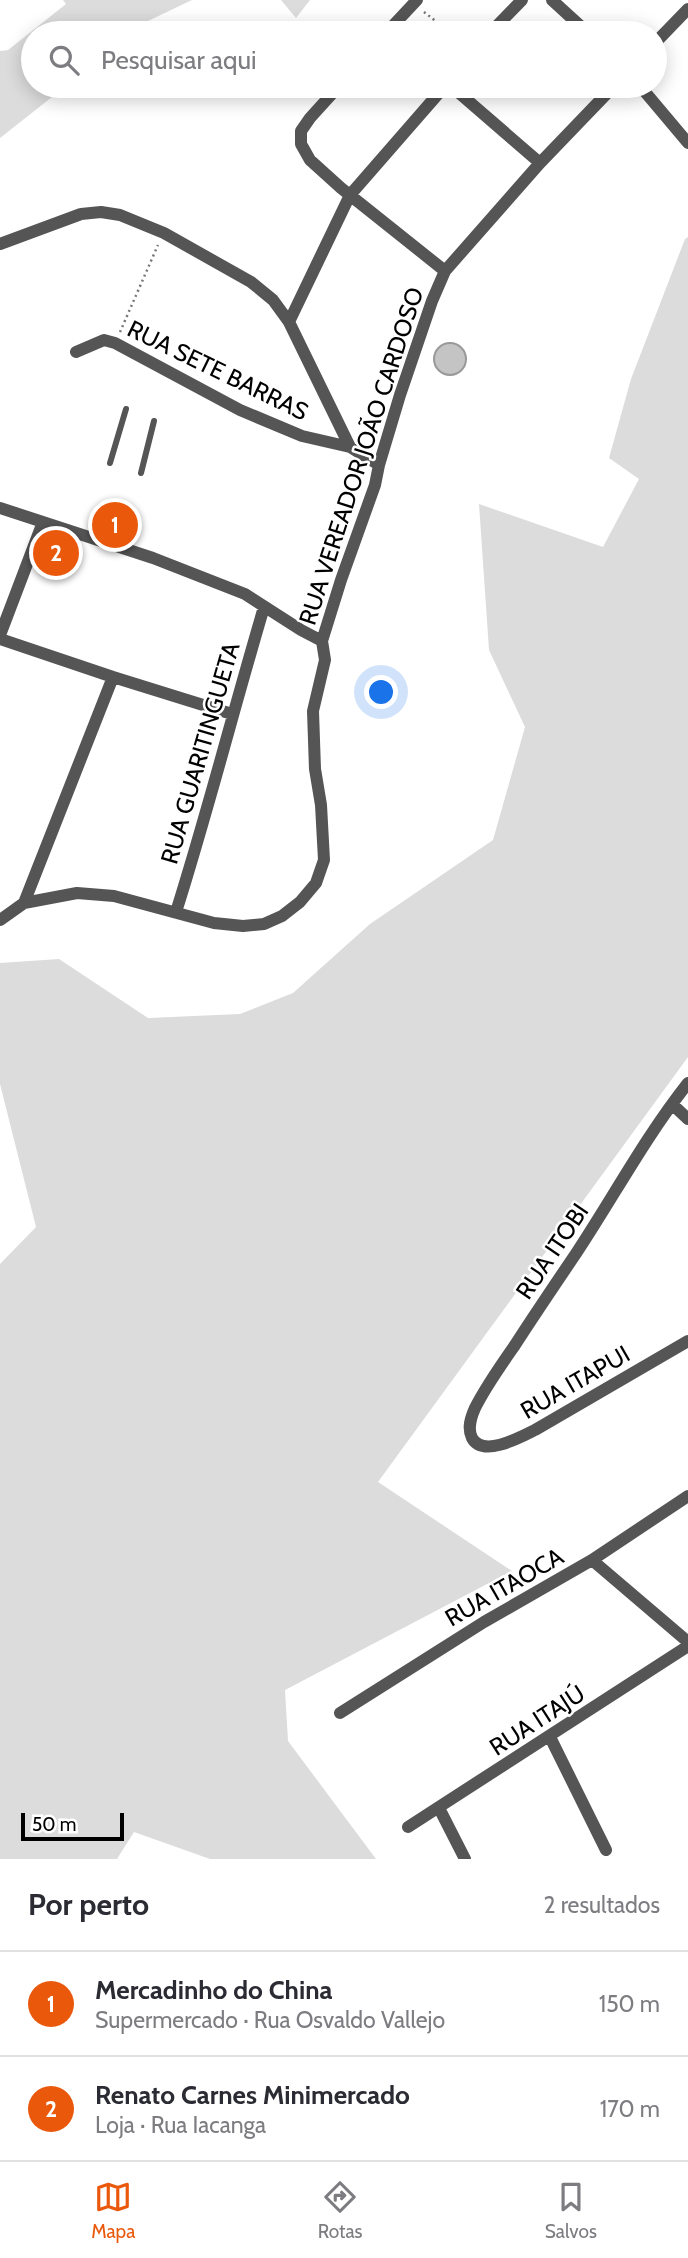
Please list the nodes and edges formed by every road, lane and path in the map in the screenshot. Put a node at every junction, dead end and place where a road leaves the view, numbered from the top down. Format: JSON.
{"nodes":[{"id":1,"x":522,"y":0,"type":"edge"},
{"id":2,"x":552,"y":0,"type":"edge"},
{"id":3,"x":415,"y":2,"type":"edge"},
{"id":4,"x":688,"y":9,"type":"edge"},
{"id":5,"x":397,"y":21,"type":"edge"},
{"id":6,"x":437,"y":21,"type":"edge"},
{"id":7,"x":502,"y":21,"type":"edge"},
{"id":8,"x":575,"y":21,"type":"edge"},
{"id":9,"x":667,"y":31,"type":"edge"},
{"id":10,"x":328,"y":98,"type":"edge"},
{"id":11,"x":435,"y":98,"type":"edge"},
{"id":12,"x":465,"y":98,"type":"edge"},
{"id":13,"x":602,"y":98,"type":"edge"},
{"id":14,"x":650,"y":98,"type":"edge"},
{"id":15,"x":688,"y":143,"type":"edge"},
{"id":16,"x":540,"y":163,"type":"junction"},
{"id":17,"x":351,"y":195,"type":"junction"},
{"id":18,"x":164,"y":233,"type":"junction"},
{"id":19,"x":0,"y":244,"type":"edge"},
{"id":20,"x":445,"y":271,"type":"junction"},
{"id":21,"x":289,"y":322,"type":"junction"},
{"id":22,"x":115,"y":343,"type":"junction"},
{"id":23,"x":76,"y":352,"type":"dead end"},
{"id":24,"x":126,"y":409,"type":"dead end"},
{"id":25,"x":154,"y":421,"type":"dead end"},
{"id":26,"x":350,"y":447,"type":"junction"},
{"id":27,"x":110,"y":463,"type":"dead end"},
{"id":28,"x":379,"y":465,"type":"junction"},
{"id":29,"x":141,"y":473,"type":"dead end"},
{"id":30,"x":0,"y":508,"type":"edge"},
{"id":31,"x":43,"y":522,"type":"junction"},
{"id":32,"x":264,"y":607,"type":"junction"},
{"id":33,"x":0,"y":637,"type":"edge"},
{"id":34,"x":323,"y":641,"type":"junction"},
{"id":35,"x":113,"y":677,"type":"junction"},
{"id":36,"x":232,"y":714,"type":"junction"},
{"id":37,"x":24,"y":902,"type":"junction"},
{"id":38,"x":176,"y":912,"type":"junction"},
{"id":39,"x":0,"y":920,"type":"edge"},
{"id":40,"x":688,"y":1083,"type":"edge"},
{"id":41,"x":671,"y":1104,"type":"junction"},
{"id":42,"x":688,"y":1119,"type":"edge"},
{"id":43,"x":688,"y":1341,"type":"edge"},
{"id":44,"x":478,"y":1444,"type":"joint"},
{"id":45,"x":688,"y":1496,"type":"edge"},
{"id":46,"x":592,"y":1560,"type":"junction"},
{"id":47,"x":688,"y":1644,"type":"edge"},
{"id":48,"x":340,"y":1713,"type":"dead end"},
{"id":49,"x":550,"y":1737,"type":"junction"},
{"id":50,"x":439,"y":1808,"type":"junction"},
{"id":51,"x":408,"y":1827,"type":"dead end"},
{"id":52,"x":606,"y":1850,"type":"dead end"},
{"id":53,"x":466,"y":1859,"type":"edge"}],
"edges":[{"from":1,"to":7,"type":"street"},
{"from":2,"to":8,"type":"street"},
{"from":3,"to":5,"type":"street"},
{"from":3,"to":6,"type":"path"},
{"from":4,"to":9,"type":"street"},
{"from":10,"to":17,"type":"street"},
{"from":11,"to":17,"type":"street"},
{"from":12,"to":16,"type":"street"},
{"from":13,"to":16,"type":"street","name":"RUA VEREADOR JOÃO CARDOSO"},
{"from":14,"to":15,"type":"street"},
{"from":16,"to":20,"type":"street","name":"RUA VEREADOR JOÃO CARDOSO"},
{"from":17,"to":20,"type":"street"},
{"from":17,"to":21,"type":"street"},
{"from":18,"to":19,"type":"street"},
{"from":18,"to":21,"type":"street"},
{"from":18,"to":22,"type":"path"},
{"from":20,"to":28,"type":"street","name":"RUA VEREADOR JOÃO CARDOSO"},
{"from":21,"to":26,"type":"street"},
{"from":22,"to":23,"type":"street","name":"RUA SETE BARRAS"},
{"from":22,"to":26,"type":"street","name":"RUA SETE BARRAS"},
{"from":24,"to":27,"type":"lane"},
{"from":25,"to":29,"type":"lane"},
{"from":26,"to":28,"type":"street","name":"RUA SETE BARRAS"},
{"from":28,"to":34,"type":"street","name":"RUA VEREADOR JOÃO CARDOSO"},
{"from":30,"to":31,"type":"street"},
{"from":31,"to":32,"type":"street"},
{"from":31,"to":33,"type":"street"},
{"from":32,"to":34,"type":"street"},
{"from":32,"to":36,"type":"street","name":"RUA GUARITINGUETA"},
{"from":33,"to":35,"type":"street"},
{"from":34,"to":38,"type":"street","name":"RUA VEREADOR JOÃO CARDOSO"},
{"from":35,"to":36,"type":"street"},
{"from":35,"to":37,"type":"street"},
{"from":36,"to":38,"type":"street","name":"RUA GUARITINGUETA"},
{"from":37,"to":38,"type":"street","name":"RUA VEREADOR JOÃO CARDOSO"},
{"from":37,"to":39,"type":"street"},
{"from":40,"to":41,"type":"street","name":"RUA ITOBI"},
{"from":41,"to":42,"type":"street"},
{"from":41,"to":44,"type":"street","name":"RUA ITOBI"},
{"from":43,"to":44,"type":"street","name":"RUA ITAPUI"},
{"from":45,"to":46,"type":"street","name":"RUA ITAOCA"},
{"from":46,"to":47,"type":"street"},
{"from":46,"to":48,"type":"street","name":"RUA ITAOCA"},
{"from":47,"to":49,"type":"street","name":"RUA ITAJÚ"},
{"from":49,"to":50,"type":"street","name":"RUA ITAJÚ"},
{"from":49,"to":52,"type":"street"},
{"from":50,"to":51,"type":"street","name":"RUA ITAJÚ"},
{"from":50,"to":53,"type":"street"}]}
